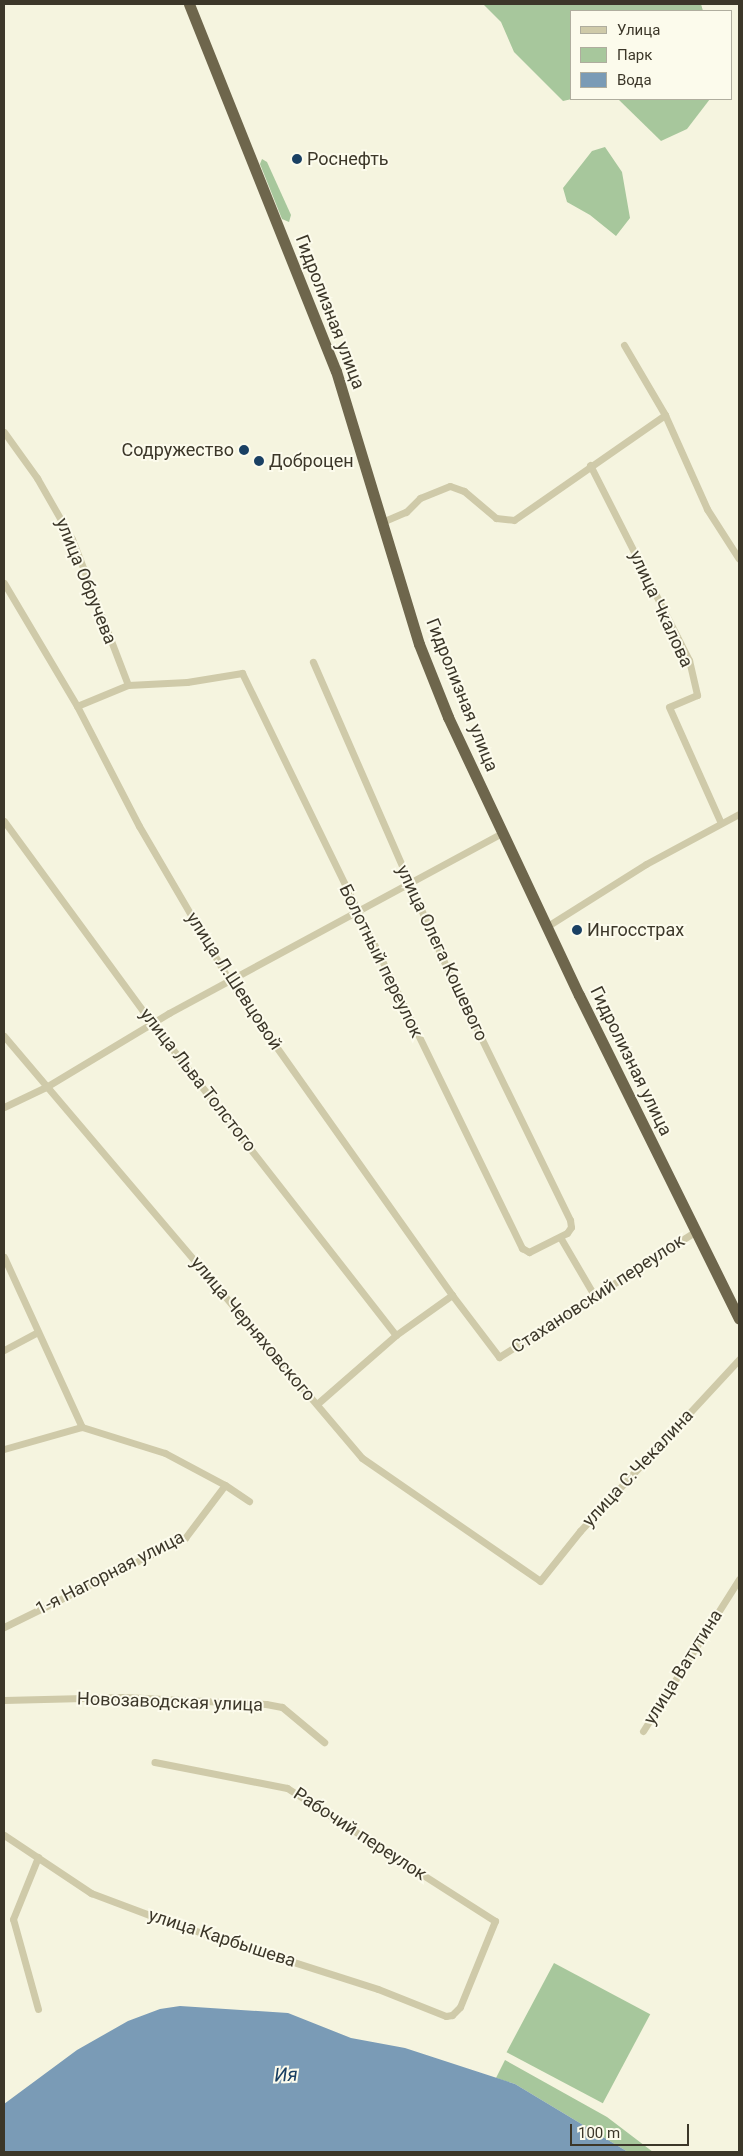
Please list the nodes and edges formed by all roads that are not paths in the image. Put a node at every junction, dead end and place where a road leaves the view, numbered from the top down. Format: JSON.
{"nodes":[{"id":1,"x":189,"y":4,"type":"edge"},
{"id":2,"x":624,"y":345,"type":"dead end"},
{"id":3,"x":665,"y":415,"type":"junction"},
{"id":4,"x":4,"y":432,"type":"edge"},
{"id":5,"x":590,"y":465,"type":"junction"},
{"id":6,"x":382,"y":522,"type":"junction"},
{"id":7,"x":739,"y":559,"type":"edge"},
{"id":8,"x":4,"y":583,"type":"edge"},
{"id":9,"x":312,"y":662,"type":"dead end"},
{"id":10,"x":128,"y":685,"type":"junction"},
{"id":11,"x":77,"y":706,"type":"junction"},
{"id":12,"x":739,"y":814,"type":"edge"},
{"id":13,"x":4,"y":821,"type":"edge"},
{"id":14,"x":720,"y":823,"type":"junction"},
{"id":15,"x":502,"y":833,"type":"junction"},
{"id":16,"x":408,"y":882,"type":"junction"},
{"id":17,"x":357,"y":910,"type":"junction"},
{"id":18,"x":546,"y":927,"type":"junction"},
{"id":19,"x":229,"y":980,"type":"junction"},
{"id":20,"x":152,"y":1023,"type":"junction"},
{"id":21,"x":4,"y":1036,"type":"edge"},
{"id":22,"x":46,"y":1086,"type":"junction"},
{"id":23,"x":4,"y":1107,"type":"edge"},
{"id":24,"x":696,"y":1231,"type":"junction"},
{"id":25,"x":560,"y":1236,"type":"junction"},
{"id":26,"x":4,"y":1257,"type":"edge"},
{"id":27,"x":452,"y":1295,"type":"junction"},
{"id":28,"x":595,"y":1297,"type":"junction"},
{"id":29,"x":739,"y":1318,"type":"edge"},
{"id":30,"x":38,"y":1332,"type":"junction"},
{"id":31,"x":396,"y":1335,"type":"junction"},
{"id":32,"x":4,"y":1350,"type":"edge"},
{"id":33,"x":499,"y":1357,"type":"joint"},
{"id":34,"x":739,"y":1359,"type":"edge"},
{"id":35,"x":317,"y":1404,"type":"junction"},
{"id":36,"x":82,"y":1427,"type":"junction"},
{"id":37,"x":4,"y":1449,"type":"edge"},
{"id":38,"x":225,"y":1485,"type":"junction"},
{"id":39,"x":249,"y":1501,"type":"dead end"},
{"id":40,"x":739,"y":1578,"type":"edge"},
{"id":41,"x":540,"y":1581,"type":"joint"},
{"id":42,"x":4,"y":1627,"type":"edge"},
{"id":43,"x":4,"y":1700,"type":"edge"},
{"id":44,"x":643,"y":1731,"type":"dead end"},
{"id":45,"x":324,"y":1742,"type":"dead end"},
{"id":46,"x":155,"y":1762,"type":"dead end"},
{"id":47,"x":4,"y":1835,"type":"edge"},
{"id":48,"x":38,"y":1857,"type":"junction"},
{"id":49,"x":38,"y":2010,"type":"dead end"},
{"id":50,"x":452,"y":2015,"type":"joint"}],
"edges":[{"from":1,"to":6,"type":"highway","name":"Гидролизная улица"},
{"from":2,"to":3,"type":"street"},
{"from":3,"to":5,"type":"street"},
{"from":3,"to":7,"type":"street"},
{"from":4,"to":10,"type":"street","name":"улица Обручева"},
{"from":5,"to":6,"type":"street"},
{"from":5,"to":14,"type":"street","name":"улица Чкалова"},
{"from":6,"to":15,"type":"highway","name":"Гидролизная улица"},
{"from":8,"to":11,"type":"street","name":"улица Л.Шевцовой"},
{"from":9,"to":16,"type":"street","name":"улица Олега Кошевого"},
{"from":10,"to":11,"type":"street"},
{"from":10,"to":17,"type":"street","name":"Болотный переулок"},
{"from":11,"to":19,"type":"street","name":"улица Л.Шевцовой"},
{"from":12,"to":14,"type":"street"},
{"from":13,"to":20,"type":"street","name":"улица Льва Толстого"},
{"from":14,"to":18,"type":"street"},
{"from":15,"to":16,"type":"street"},
{"from":15,"to":18,"type":"highway","name":"Гидролизная улица"},
{"from":16,"to":17,"type":"street"},
{"from":16,"to":25,"type":"street","name":"улица Олега Кошевого"},
{"from":17,"to":19,"type":"street"},
{"from":17,"to":25,"type":"street","name":"Болотный переулок"},
{"from":18,"to":24,"type":"highway","name":"Гидролизная улица"},
{"from":19,"to":20,"type":"street"},
{"from":19,"to":27,"type":"street","name":"улица Л.Шевцовой"},
{"from":20,"to":22,"type":"street"},
{"from":20,"to":31,"type":"street","name":"улица Льва Толстого"},
{"from":21,"to":22,"type":"street","name":"улица Черняховского"},
{"from":22,"to":23,"type":"street"},
{"from":22,"to":35,"type":"street","name":"улица Черняховского"},
{"from":24,"to":28,"type":"street","name":"Стахановский переулок"},
{"from":24,"to":29,"type":"highway","name":"Гидролизная улица"},
{"from":25,"to":28,"type":"street"},
{"from":26,"to":30,"type":"street"},
{"from":27,"to":31,"type":"street"},
{"from":27,"to":33,"type":"street","name":"улица Л.Шевцовой"},
{"from":28,"to":33,"type":"street","name":"Стахановский переулок"},
{"from":30,"to":32,"type":"street"},
{"from":30,"to":36,"type":"street"},
{"from":31,"to":35,"type":"street"},
{"from":34,"to":41,"type":"street","name":"улица С.Чекалина"},
{"from":35,"to":41,"type":"street","name":"улица Черняховского"},
{"from":36,"to":37,"type":"street"},
{"from":36,"to":38,"type":"street"},
{"from":38,"to":39,"type":"street"},
{"from":38,"to":42,"type":"street","name":"1-я Нагорная улица"},
{"from":40,"to":44,"type":"street","name":"улица Ватутина"},
{"from":43,"to":45,"type":"street","name":"Новозаводская улица"},
{"from":46,"to":50,"type":"street","name":"Рабочий переулок"},
{"from":47,"to":48,"type":"street","name":"улица Карбышева"},
{"from":48,"to":49,"type":"street"},
{"from":48,"to":50,"type":"street","name":"улица Карбышева"}]}
